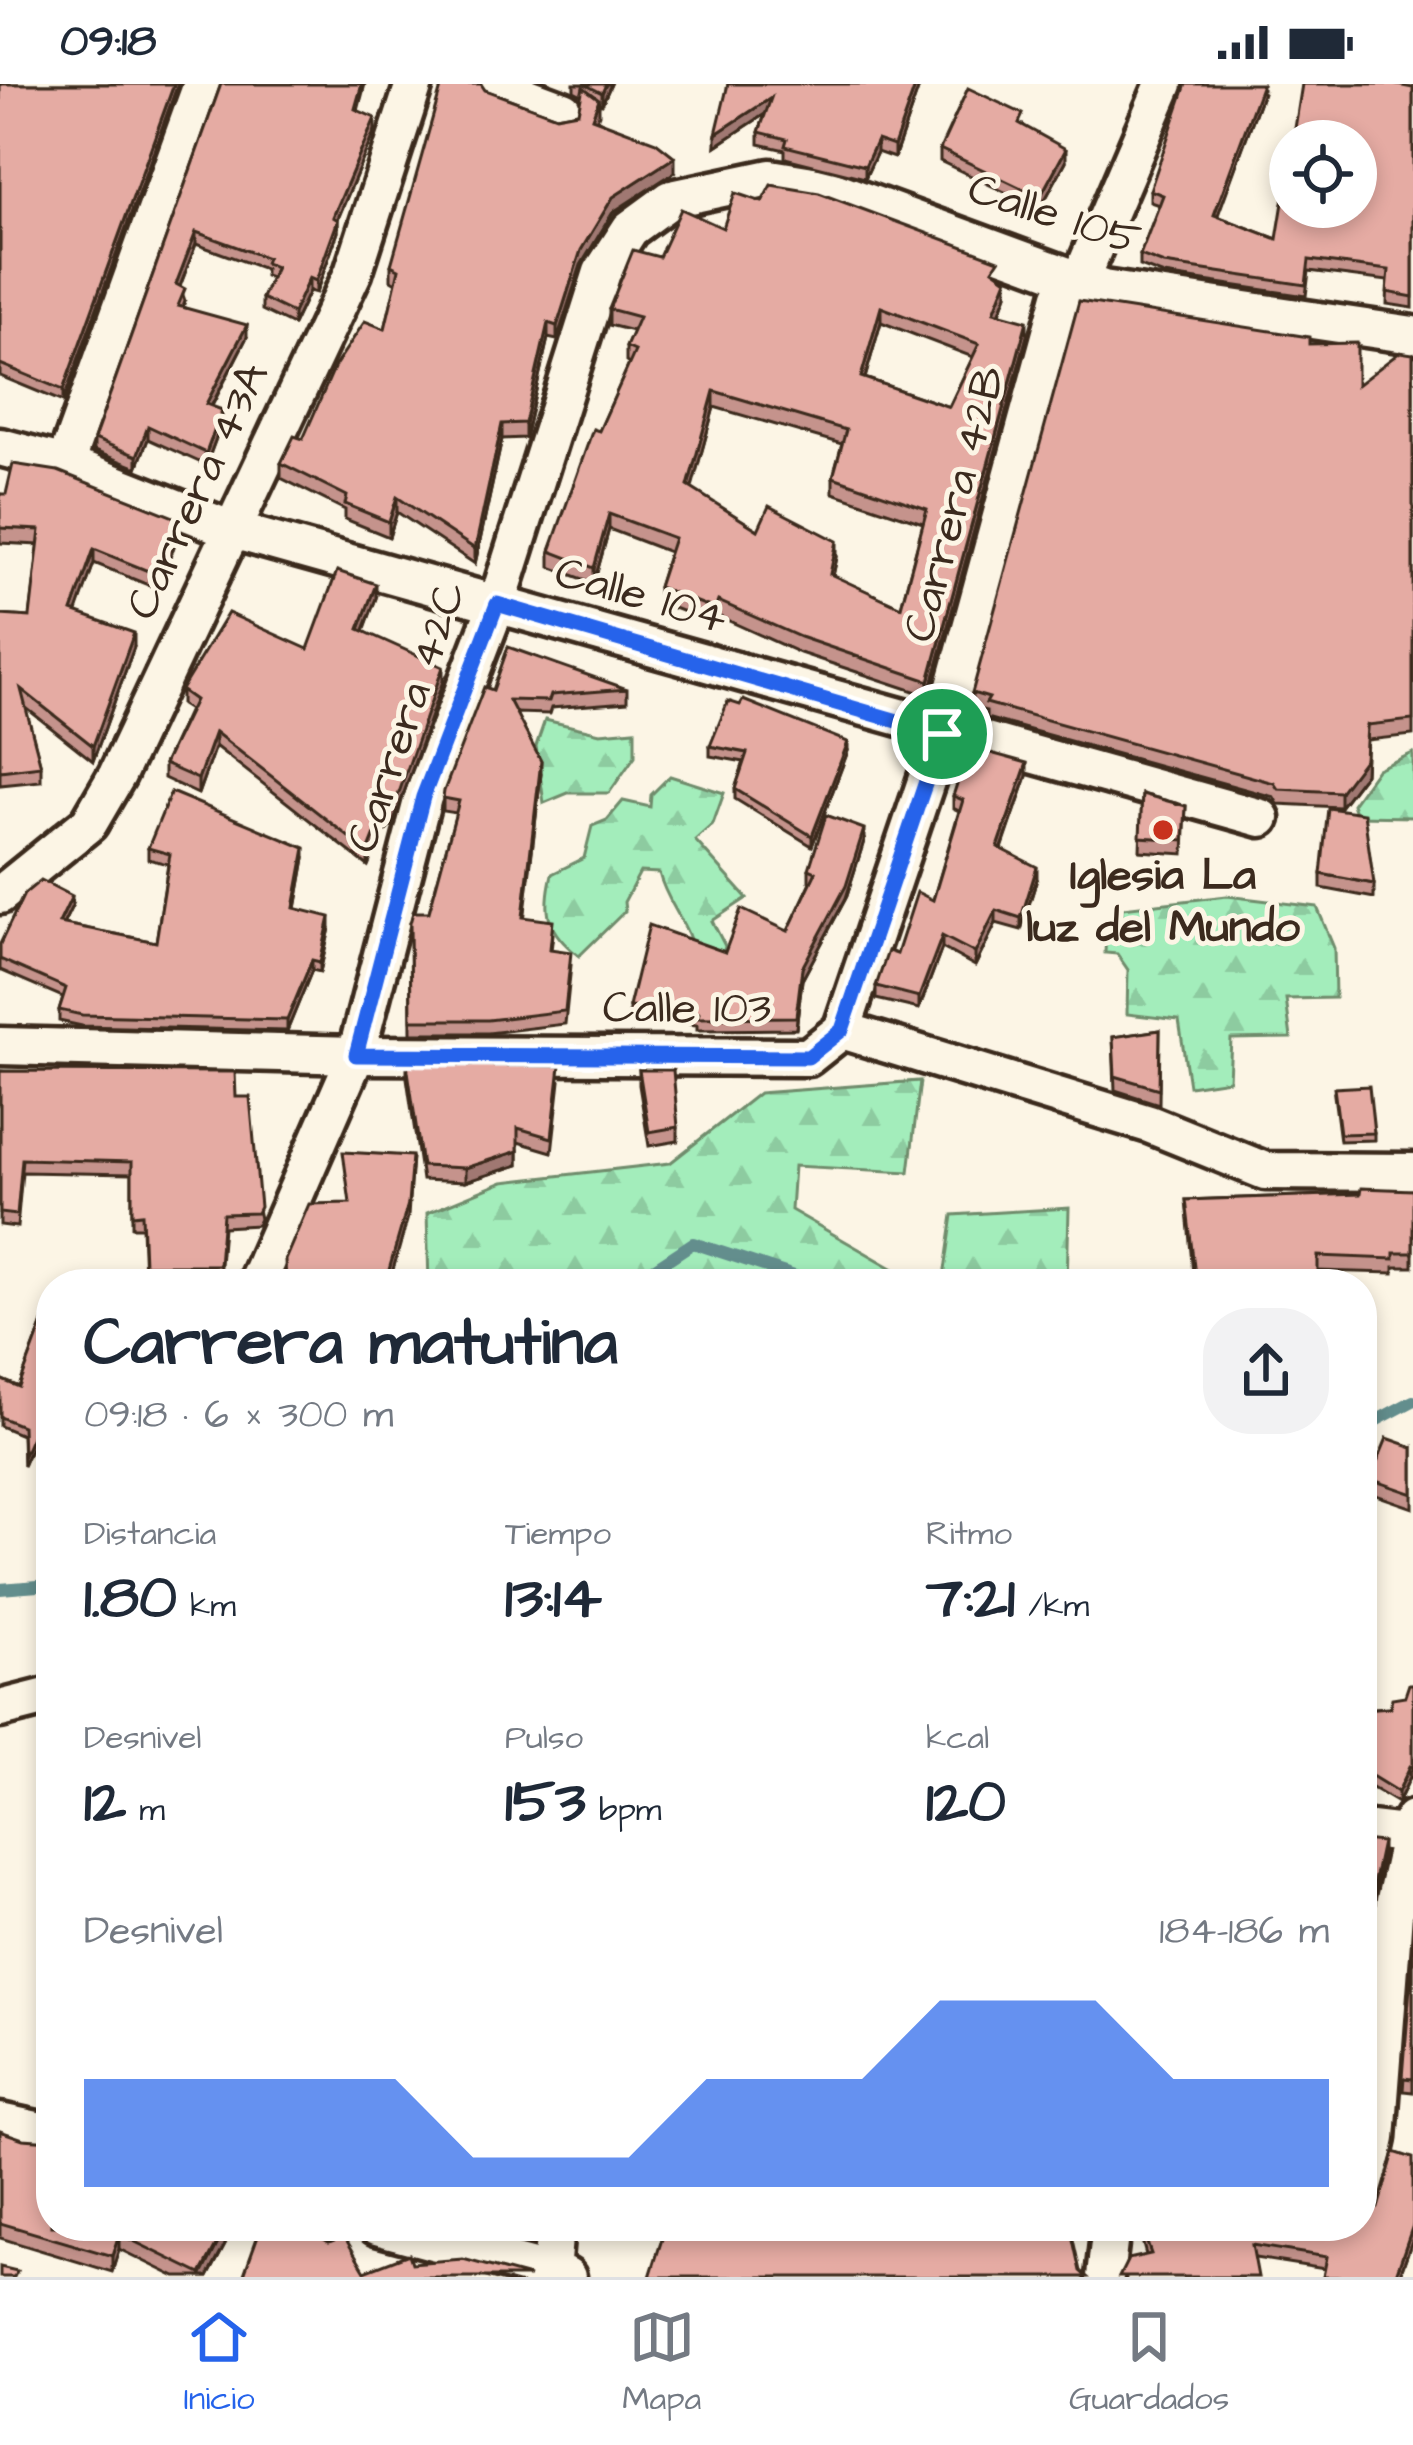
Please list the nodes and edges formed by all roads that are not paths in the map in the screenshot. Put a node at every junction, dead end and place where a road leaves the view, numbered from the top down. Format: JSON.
{"nodes":[{"id":1,"x":202,"y":84,"type":"edge"},
{"id":2,"x":414,"y":84,"type":"edge"},
{"id":3,"x":493,"y":84,"type":"edge"},
{"id":4,"x":1164,"y":84,"type":"edge"},
{"id":5,"x":563,"y":110,"type":"edge"},
{"id":6,"x":671,"y":199,"type":"joint"},
{"id":7,"x":1081,"y":278,"type":"junction"},
{"id":8,"x":1413,"y":334,"type":"edge"},
{"id":9,"x":0,"y":447,"type":"edge"},
{"id":10,"x":65,"y":464,"type":"junction"},
{"id":11,"x":232,"y":530,"type":"junction"},
{"id":12,"x":497,"y":604,"type":"junction"},
{"id":13,"x":942,"y":734,"type":"junction"},
{"id":14,"x":1261,"y":818,"type":"dead end"},
{"id":15,"x":0,"y":895,"type":"edge"},
{"id":16,"x":842,"y":1030,"type":"junction"},
{"id":17,"x":0,"y":1046,"type":"edge"},
{"id":18,"x":356,"y":1055,"type":"junction"},
{"id":19,"x":1413,"y":1172,"type":"edge"},
{"id":20,"x":263,"y":1269,"type":"edge"},
{"id":21,"x":36,"y":1700,"type":"edge"},
{"id":22,"x":0,"y":1709,"type":"edge"},
{"id":23,"x":1377,"y":1829,"type":"edge"},
{"id":24,"x":1411,"y":1829,"type":"edge"},
{"id":25,"x":0,"y":2122,"type":"edge"},
{"id":26,"x":36,"y":2130,"type":"edge"},
{"id":27,"x":1377,"y":2138,"type":"edge"},
{"id":28,"x":434,"y":2241,"type":"edge"},
{"id":29,"x":556,"y":2241,"type":"edge"},
{"id":30,"x":1109,"y":2241,"type":"edge"},
{"id":31,"x":559,"y":2274,"type":"edge"},
{"id":32,"x":1105,"y":2277,"type":"edge"}],
"edges":[{"from":1,"to":10,"type":"street"},
{"from":2,"to":11,"type":"street","name":"Carrera 43A"},
{"from":3,"to":5,"type":"street"},
{"from":4,"to":7,"type":"street","name":"Carrera 42B"},
{"from":6,"to":7,"type":"street","name":"Calle 105"},
{"from":6,"to":12,"type":"street","name":"Carrera 42C"},
{"from":7,"to":8,"type":"street","name":"Calle 105"},
{"from":7,"to":13,"type":"street","name":"Carrera 42B"},
{"from":9,"to":10,"type":"street","name":"Calle 104"},
{"from":10,"to":11,"type":"street","name":"Calle 104"},
{"from":11,"to":12,"type":"street","name":"Calle 104"},
{"from":11,"to":15,"type":"street","name":"Carrera 43A"},
{"from":12,"to":13,"type":"street","name":"Calle 104"},
{"from":12,"to":18,"type":"street","name":"Carrera 42C"},
{"from":13,"to":14,"type":"street","name":"Calle 104"},
{"from":13,"to":16,"type":"street","name":"Carrera 42B"},
{"from":16,"to":18,"type":"street","name":"Calle 103"},
{"from":16,"to":19,"type":"street"},
{"from":17,"to":18,"type":"street","name":"Calle 103"},
{"from":18,"to":20,"type":"street","name":"Carrera 42C"},
{"from":21,"to":22,"type":"street"},
{"from":23,"to":24,"type":"street"},
{"from":24,"to":27,"type":"street"},
{"from":25,"to":26,"type":"street"},
{"from":28,"to":31,"type":"street"},
{"from":29,"to":31,"type":"street"},
{"from":30,"to":32,"type":"street"}]}
